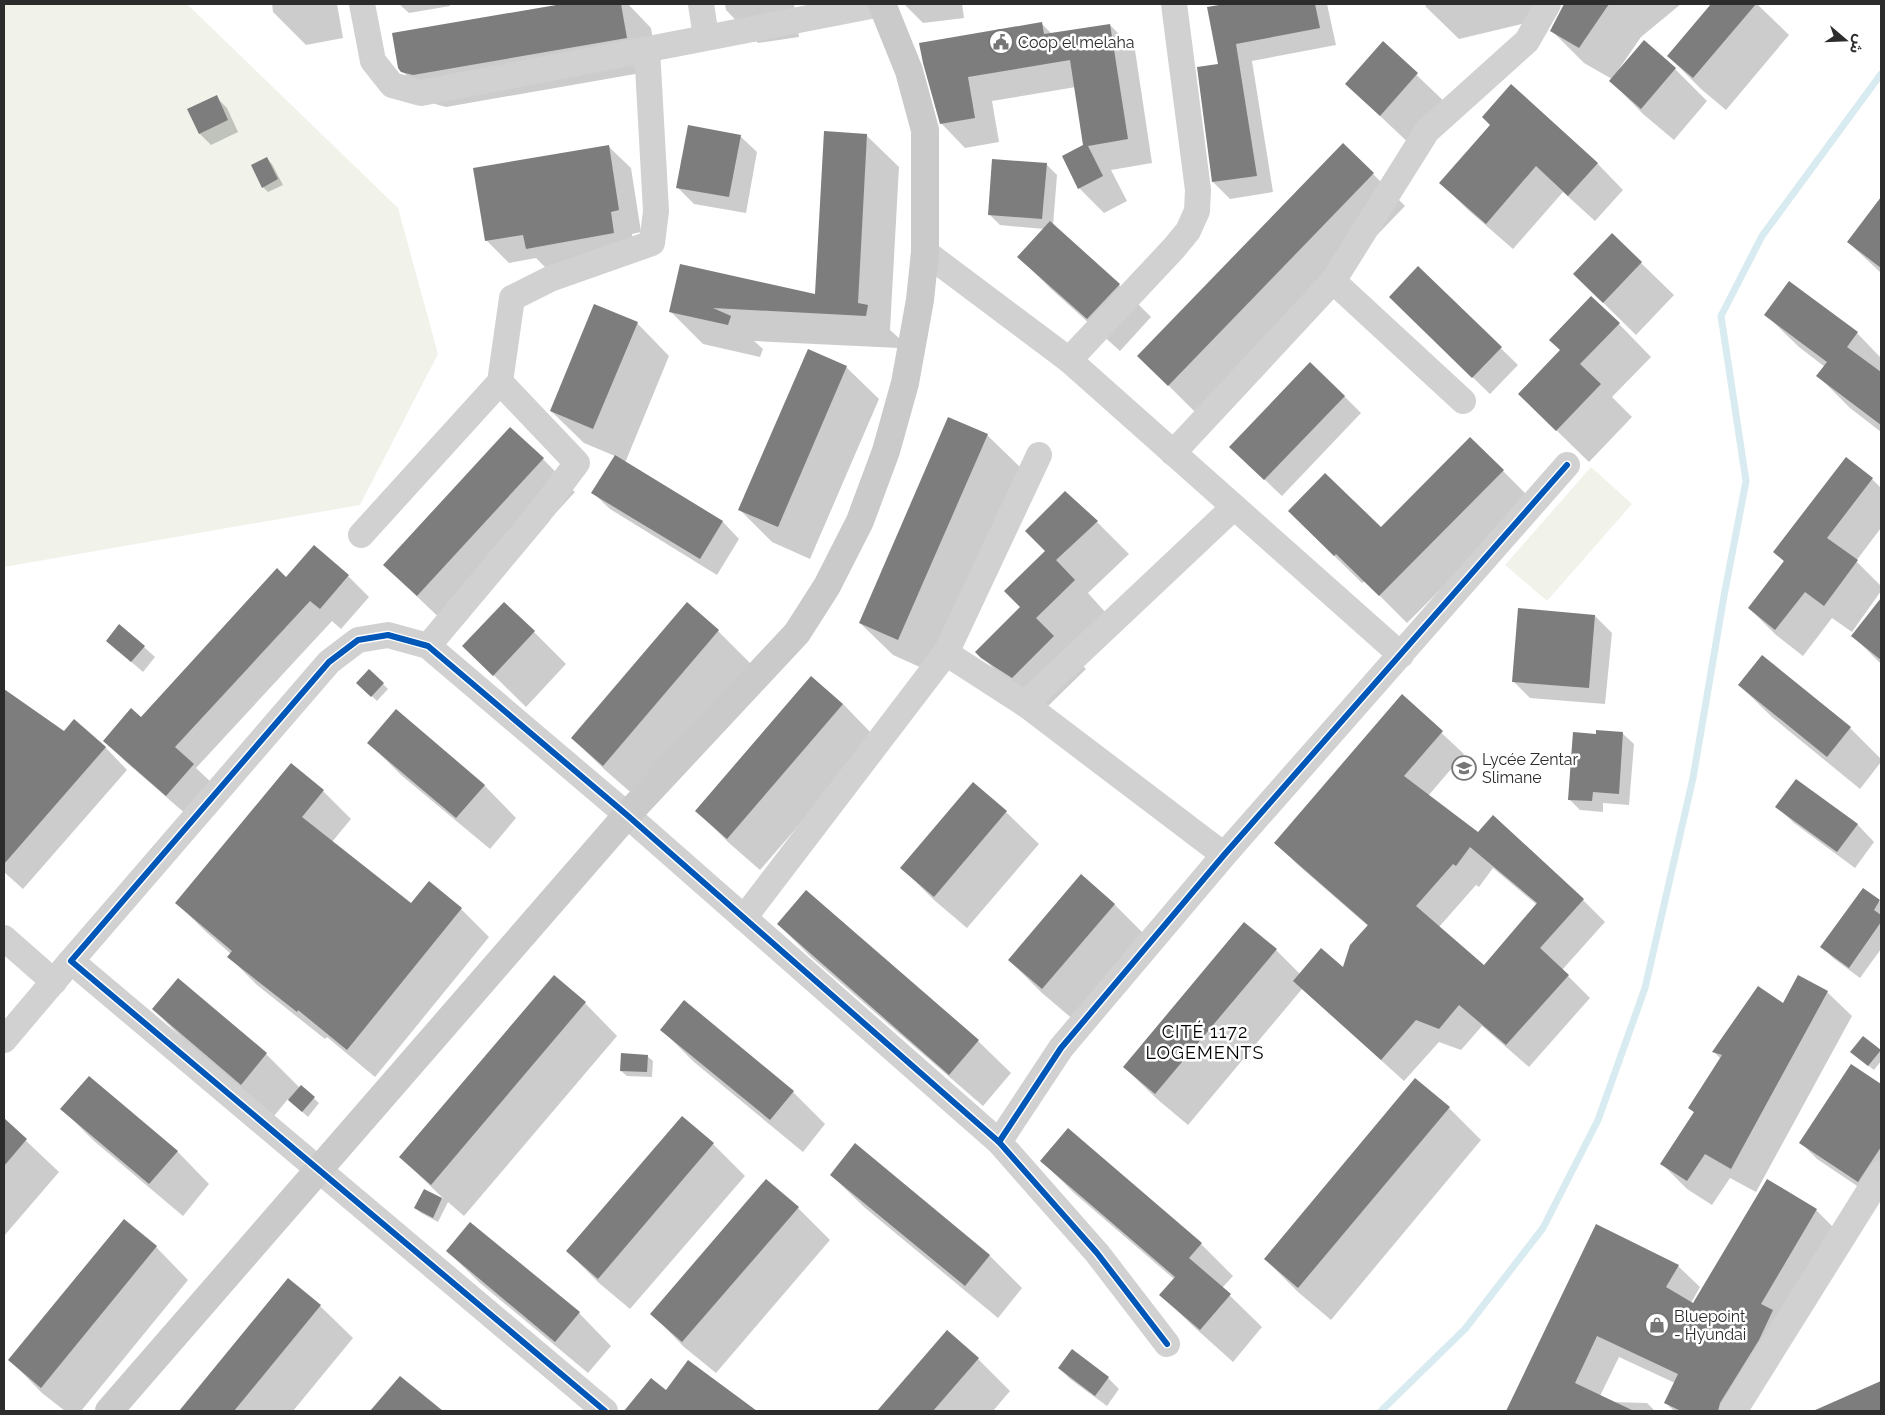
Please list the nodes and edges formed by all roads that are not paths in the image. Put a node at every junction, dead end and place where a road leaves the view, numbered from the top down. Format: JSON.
{"nodes":[{"id":1,"x":362,"y":4,"type":"edge"},
{"id":2,"x":701,"y":4,"type":"edge"},
{"id":3,"x":881,"y":4,"type":"edge"},
{"id":4,"x":1174,"y":4,"type":"edge"},
{"id":5,"x":1548,"y":4,"type":"edge"},
{"id":6,"x":706,"y":38,"type":"junction"},
{"id":7,"x":647,"y":49,"type":"junction"},
{"id":8,"x":925,"y":252,"type":"junction"},
{"id":9,"x":1333,"y":281,"type":"junction"},
{"id":10,"x":1069,"y":360,"type":"junction"},
{"id":11,"x":500,"y":382,"type":"junction"},
{"id":12,"x":1463,"y":401,"type":"dead end"},
{"id":13,"x":1173,"y":453,"type":"junction"},
{"id":14,"x":1039,"y":455,"type":"dead end"},
{"id":15,"x":1567,"y":465,"type":"dead end"},
{"id":16,"x":1234,"y":507,"type":"junction"},
{"id":17,"x":361,"y":535,"type":"dead end"},
{"id":18,"x":428,"y":646,"type":"junction"},
{"id":19,"x":946,"y":653,"type":"junction"},
{"id":20,"x":1401,"y":655,"type":"junction"},
{"id":21,"x":1026,"y":704,"type":"junction"},
{"id":22,"x":628,"y":815,"type":"junction"},
{"id":23,"x":1224,"y":855,"type":"junction"},
{"id":24,"x":744,"y":918,"type":"junction"},
{"id":25,"x":4,"y":938,"type":"edge"},
{"id":26,"x":72,"y":961,"type":"junction"},
{"id":27,"x":54,"y":982,"type":"junction"},
{"id":28,"x":4,"y":1040,"type":"edge"},
{"id":29,"x":999,"y":1142,"type":"junction"},
{"id":30,"x":317,"y":1170,"type":"junction"},
{"id":31,"x":1881,"y":1174,"type":"edge"},
{"id":32,"x":1167,"y":1344,"type":"dead end"},
{"id":33,"x":109,"y":1411,"type":"edge"},
{"id":34,"x":605,"y":1411,"type":"edge"},
{"id":35,"x":1733,"y":1411,"type":"edge"}],
"edges":[{"from":1,"to":7,"type":"street"},
{"from":2,"to":6,"type":"street"},
{"from":3,"to":6,"type":"street"},
{"from":3,"to":8,"type":"main road"},
{"from":4,"to":10,"type":"street"},
{"from":5,"to":9,"type":"street"},
{"from":6,"to":7,"type":"street"},
{"from":7,"to":11,"type":"street"},
{"from":8,"to":10,"type":"street"},
{"from":8,"to":22,"type":"main road"},
{"from":9,"to":12,"type":"street"},
{"from":9,"to":13,"type":"street"},
{"from":10,"to":13,"type":"street"},
{"from":11,"to":17,"type":"street"},
{"from":11,"to":18,"type":"street"},
{"from":13,"to":16,"type":"street"},
{"from":14,"to":19,"type":"street"},
{"from":15,"to":20,"type":"street"},
{"from":16,"to":20,"type":"street"},
{"from":16,"to":21,"type":"street"},
{"from":18,"to":22,"type":"street"},
{"from":18,"to":26,"type":"street"},
{"from":19,"to":21,"type":"street"},
{"from":19,"to":24,"type":"street"},
{"from":20,"to":23,"type":"street"},
{"from":21,"to":23,"type":"street"},
{"from":22,"to":24,"type":"street"},
{"from":22,"to":30,"type":"main road"},
{"from":23,"to":29,"type":"street"},
{"from":24,"to":29,"type":"street"},
{"from":25,"to":27,"type":"street"},
{"from":26,"to":27,"type":"street"},
{"from":26,"to":30,"type":"street"},
{"from":27,"to":28,"type":"street"},
{"from":29,"to":32,"type":"street"},
{"from":30,"to":33,"type":"main road"},
{"from":30,"to":34,"type":"street"},
{"from":31,"to":35,"type":"street"}]}
